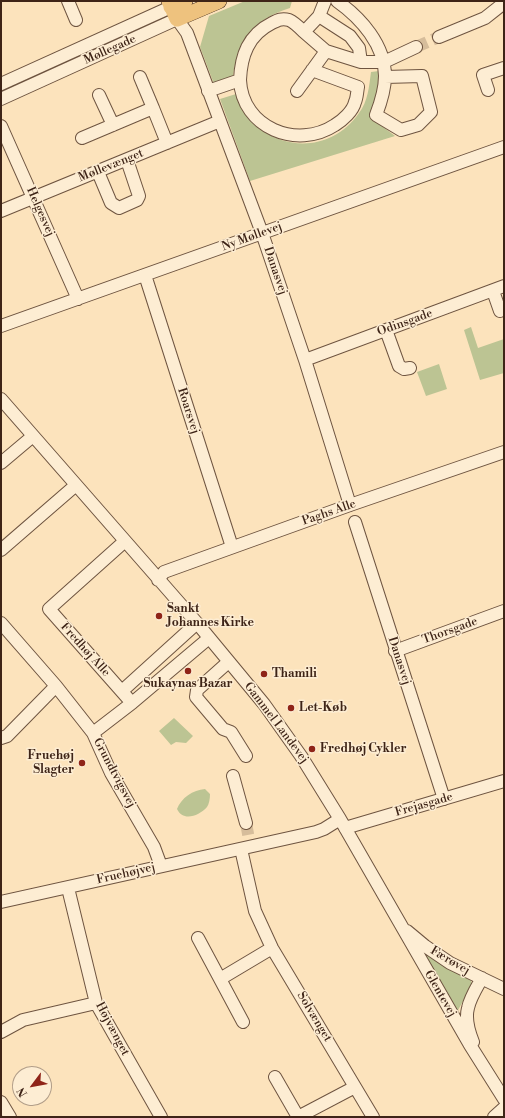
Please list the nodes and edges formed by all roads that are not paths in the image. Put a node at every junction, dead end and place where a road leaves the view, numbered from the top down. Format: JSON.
{"nodes":[{"id":1,"x":68,"y":1,"type":"edge"},
{"id":2,"x":185,"y":1,"type":"edge"},
{"id":3,"x":219,"y":1,"type":"edge"},
{"id":4,"x":325,"y":1,"type":"edge"},
{"id":5,"x":337,"y":1,"type":"edge"},
{"id":6,"x":504,"y":3,"type":"edge"},
{"id":7,"x":172,"y":9,"type":"edge"},
{"id":8,"x":319,"y":16,"type":"junction"},
{"id":9,"x":76,"y":20,"type":"dead end"},
{"id":10,"x":304,"y":32,"type":"junction"},
{"id":11,"x":439,"y":37,"type":"tunnel mouth"},
{"id":12,"x":416,"y":47,"type":"tunnel mouth"},
{"id":13,"x":326,"y":51,"type":"junction"},
{"id":14,"x":361,"y":62,"type":"junction"},
{"id":15,"x":384,"y":62,"type":"junction"},
{"id":16,"x":504,"y":68,"type":"edge"},
{"id":17,"x":312,"y":70,"type":"junction"},
{"id":18,"x":140,"y":77,"type":"dead end"},
{"id":19,"x":385,"y":77,"type":"junction"},
{"id":20,"x":1,"y":84,"type":"edge"},
{"id":21,"x":240,"y":84,"type":"junction"},
{"id":22,"x":488,"y":90,"type":"dead end"},
{"id":23,"x":297,"y":91,"type":"dead end"},
{"id":24,"x":209,"y":93,"type":"junction"},
{"id":25,"x":99,"y":95,"type":"dead end"},
{"id":26,"x":6,"y":99,"type":"edge"},
{"id":27,"x":153,"y":108,"type":"junction"},
{"id":28,"x":220,"y":122,"type":"junction"},
{"id":29,"x":113,"y":125,"type":"junction"},
{"id":30,"x":1,"y":126,"type":"edge"},
{"id":31,"x":82,"y":138,"type":"dead end"},
{"id":32,"x":167,"y":143,"type":"junction"},
{"id":33,"x":504,"y":147,"type":"edge"},
{"id":34,"x":127,"y":160,"type":"junction"},
{"id":35,"x":98,"y":172,"type":"junction"},
{"id":36,"x":33,"y":198,"type":"junction"},
{"id":37,"x":1,"y":211,"type":"edge"},
{"id":38,"x":262,"y":233,"type":"junction"},
{"id":39,"x":145,"y":275,"type":"junction"},
{"id":40,"x":498,"y":289,"type":"edge"},
{"id":41,"x":78,"y":298,"type":"junction"},
{"id":42,"x":500,"y":311,"type":"dead end"},
{"id":43,"x":1,"y":326,"type":"edge"},
{"id":44,"x":386,"y":330,"type":"junction"},
{"id":45,"x":305,"y":360,"type":"junction"},
{"id":46,"x":410,"y":368,"type":"dead end"},
{"id":47,"x":1,"y":399,"type":"edge"},
{"id":48,"x":33,"y":436,"type":"junction"},
{"id":49,"x":504,"y":452,"type":"edge"},
{"id":50,"x":1,"y":463,"type":"edge"},
{"id":51,"x":76,"y":485,"type":"junction"},
{"id":52,"x":350,"y":505,"type":"junction"},
{"id":53,"x":355,"y":522,"type":"dead end"},
{"id":54,"x":125,"y":541,"type":"junction"},
{"id":55,"x":232,"y":547,"type":"junction"},
{"id":56,"x":1,"y":550,"type":"edge"},
{"id":57,"x":158,"y":580,"type":"junction"},
{"id":58,"x":504,"y":611,"type":"edge"},
{"id":59,"x":1,"y":623,"type":"edge"},
{"id":60,"x":197,"y":623,"type":"junction"},
{"id":61,"x":209,"y":638,"type":"junction"},
{"id":62,"x":395,"y":651,"type":"junction"},
{"id":63,"x":228,"y":660,"type":"junction"},
{"id":64,"x":56,"y":686,"type":"junction"},
{"id":65,"x":122,"y":691,"type":"junction"},
{"id":66,"x":132,"y":703,"type":"junction"},
{"id":67,"x":92,"y":733,"type":"junction"},
{"id":68,"x":1,"y":738,"type":"edge"},
{"id":69,"x":246,"y":756,"type":"dead end"},
{"id":70,"x":233,"y":776,"type":"dead end"},
{"id":71,"x":504,"y":781,"type":"edge"},
{"id":72,"x":444,"y":799,"type":"junction"},
{"id":73,"x":246,"y":823,"type":"tunnel mouth"},
{"id":74,"x":342,"y":824,"type":"junction"},
{"id":75,"x":247,"y":845,"type":"junction"},
{"id":76,"x":161,"y":866,"type":"junction"},
{"id":77,"x":68,"y":888,"type":"junction"},
{"id":78,"x":1,"y":902,"type":"edge"},
{"id":79,"x":400,"y":925,"type":"junction"},
{"id":80,"x":198,"y":938,"type":"dead end"},
{"id":81,"x":272,"y":948,"type":"junction"},
{"id":82,"x":482,"y":978,"type":"junction"},
{"id":83,"x":220,"y":979,"type":"junction"},
{"id":84,"x":504,"y":989,"type":"edge"},
{"id":85,"x":96,"y":1003,"type":"junction"},
{"id":86,"x":243,"y":1022,"type":"dead end"},
{"id":87,"x":1,"y":1032,"type":"edge"},
{"id":88,"x":481,"y":1062,"type":"junction"},
{"id":89,"x":275,"y":1077,"type":"dead end"},
{"id":90,"x":355,"y":1087,"type":"junction"},
{"id":91,"x":504,"y":1099,"type":"edge"},
{"id":92,"x":1,"y":1102,"type":"edge"},
{"id":93,"x":504,"y":1108,"type":"edge"},
{"id":94,"x":10,"y":1117,"type":"edge"},
{"id":95,"x":161,"y":1117,"type":"edge"},
{"id":96,"x":298,"y":1117,"type":"edge"},
{"id":97,"x":374,"y":1117,"type":"edge"},
{"id":98,"x":494,"y":1117,"type":"edge"}],
"edges":[{"from":1,"to":9,"type":"street"},
{"from":2,"to":7,"type":"main road","name":"Møllegade"},
{"from":3,"to":7,"type":"main road","name":"Møllegade"},
{"from":4,"to":8,"type":"street"},
{"from":5,"to":15,"type":"street"},
{"from":6,"to":11,"type":"street"},
{"from":7,"to":20,"type":"street","name":"Møllegade"},
{"from":7,"to":24,"type":"street","name":"Danasvej"},
{"from":7,"to":26,"type":"street","name":"Møllegade"},
{"from":8,"to":10,"type":"street"},
{"from":8,"to":14,"type":"street"},
{"from":10,"to":13,"type":"street"},
{"from":10,"to":21,"type":"street"},
{"from":12,"to":15,"type":"street"},
{"from":13,"to":14,"type":"street"},
{"from":13,"to":17,"type":"street"},
{"from":14,"to":15,"type":"street"},
{"from":15,"to":19,"type":"street"},
{"from":16,"to":22,"type":"street"},
{"from":17,"to":21,"type":"street"},
{"from":17,"to":23,"type":"street"},
{"from":18,"to":27,"type":"street"},
{"from":19,"to":19,"type":"street"},
{"from":20,"to":26,"type":"street"},
{"from":21,"to":24,"type":"street"},
{"from":24,"to":28,"type":"street","name":"Danasvej"},
{"from":25,"to":29,"type":"street"},
{"from":27,"to":29,"type":"street"},
{"from":27,"to":32,"type":"street"},
{"from":28,"to":32,"type":"street","name":"Møllevænget"},
{"from":28,"to":38,"type":"street","name":"Danasvej"},
{"from":29,"to":31,"type":"street"},
{"from":30,"to":36,"type":"street","name":"Helgesvej"},
{"from":32,"to":34,"type":"street","name":"Møllevænget"},
{"from":33,"to":38,"type":"street","name":"Ny Møllevej"},
{"from":34,"to":35,"type":"street","name":"Møllevænget"},
{"from":34,"to":35,"type":"street"},
{"from":35,"to":36,"type":"street","name":"Møllevænget"},
{"from":36,"to":37,"type":"street","name":"Møllevænget"},
{"from":36,"to":41,"type":"street","name":"Helgesvej"},
{"from":38,"to":39,"type":"street","name":"Ny Møllevej"},
{"from":38,"to":45,"type":"street","name":"Danasvej"},
{"from":39,"to":41,"type":"street","name":"Ny Møllevej"},
{"from":39,"to":55,"type":"street","name":"Roarsvej"},
{"from":40,"to":42,"type":"street"},
{"from":40,"to":44,"type":"street","name":"Odinsgade"},
{"from":41,"to":43,"type":"street","name":"Ny Møllevej"},
{"from":44,"to":45,"type":"street","name":"Odinsgade"},
{"from":44,"to":46,"type":"street"},
{"from":45,"to":52,"type":"street","name":"Danasvej"},
{"from":47,"to":48,"type":"street","name":"Gammel Landevej"},
{"from":48,"to":50,"type":"street"},
{"from":48,"to":51,"type":"street","name":"Gammel Landevej"},
{"from":49,"to":52,"type":"street","name":"Paghs Alle"},
{"from":51,"to":54,"type":"street","name":"Gammel Landevej"},
{"from":51,"to":56,"type":"street"},
{"from":52,"to":55,"type":"street","name":"Paghs Alle"},
{"from":53,"to":62,"type":"street","name":"Danasvej"},
{"from":54,"to":57,"type":"street","name":"Gammel Landevej"},
{"from":54,"to":65,"type":"street","name":"Fredhøj Alle"},
{"from":55,"to":57,"type":"street","name":"Paghs Alle"},
{"from":57,"to":60,"type":"street","name":"Gammel Landevej"},
{"from":58,"to":62,"type":"street","name":"Thorsgade"},
{"from":59,"to":64,"type":"street","name":"Grundtvigsvej"},
{"from":60,"to":61,"type":"street","name":"Gammel Landevej"},
{"from":60,"to":65,"type":"street"},
{"from":61,"to":63,"type":"street","name":"Gammel Landevej"},
{"from":61,"to":66,"type":"street"},
{"from":62,"to":72,"type":"street","name":"Danasvej"},
{"from":63,"to":69,"type":"street"},
{"from":63,"to":74,"type":"street","name":"Gammel Landevej"},
{"from":64,"to":67,"type":"street","name":"Grundtvigsvej"},
{"from":64,"to":68,"type":"street"},
{"from":65,"to":66,"type":"street","name":"Fredhøj Alle"},
{"from":66,"to":67,"type":"street"},
{"from":67,"to":76,"type":"street","name":"Grundtvigsvej"},
{"from":70,"to":73,"type":"street"},
{"from":71,"to":72,"type":"street","name":"Frejasgade"},
{"from":72,"to":74,"type":"street","name":"Frejasgade"},
{"from":74,"to":75,"type":"street","name":"Fruehøjvej"},
{"from":74,"to":79,"type":"street","name":"Gammel Landevej"},
{"from":75,"to":76,"type":"street","name":"Fruehøjvej"},
{"from":75,"to":81,"type":"street","name":"Solvænget"},
{"from":76,"to":77,"type":"street","name":"Fruehøjvej"},
{"from":77,"to":78,"type":"street","name":"Fruehøjvej"},
{"from":77,"to":85,"type":"street","name":"Højvænget"},
{"from":79,"to":82,"type":"street","name":"Færøvej"},
{"from":79,"to":88,"type":"street","name":"Glentevej"},
{"from":80,"to":83,"type":"street"},
{"from":81,"to":83,"type":"street"},
{"from":81,"to":90,"type":"street","name":"Solvænget"},
{"from":82,"to":84,"type":"street","name":"Færøvej"},
{"from":82,"to":88,"type":"street","name":"Glentevej"},
{"from":83,"to":86,"type":"street"},
{"from":85,"to":87,"type":"street"},
{"from":85,"to":95,"type":"street","name":"Højvænget"},
{"from":88,"to":91,"type":"street","name":"Glentevej"},
{"from":89,"to":96,"type":"street"},
{"from":90,"to":96,"type":"street"},
{"from":90,"to":97,"type":"street","name":"Solvænget"},
{"from":92,"to":94,"type":"street"},
{"from":93,"to":98,"type":"street"}]}
